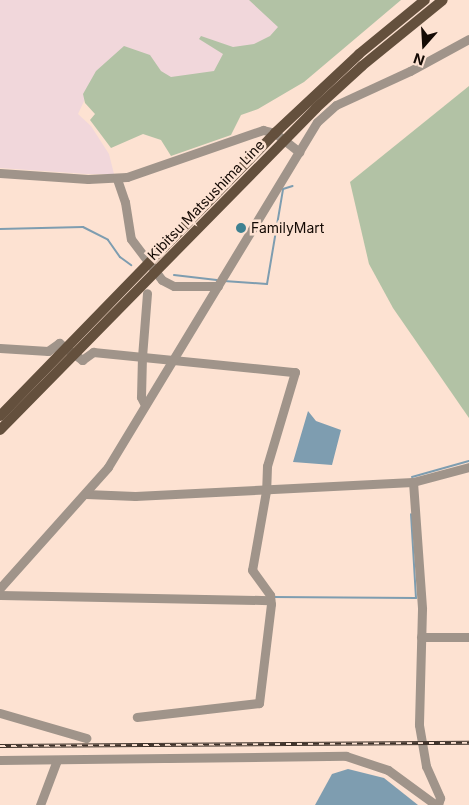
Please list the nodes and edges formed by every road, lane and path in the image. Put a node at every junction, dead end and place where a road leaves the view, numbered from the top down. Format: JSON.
{"nodes":[{"id":1,"x":425,"y":0,"type":"edge"},
{"id":2,"x":443,"y":0,"type":"edge"},
{"id":3,"x":469,"y":39,"type":"edge"},
{"id":4,"x":275,"y":134,"type":"junction"},
{"id":5,"x":284,"y":140,"type":"junction"},
{"id":6,"x":299,"y":152,"type":"junction"},
{"id":7,"x":0,"y":173,"type":"edge"},
{"id":8,"x":117,"y":179,"type":"junction"},
{"id":9,"x":148,"y":264,"type":"junction"},
{"id":10,"x":155,"y":273,"type":"junction"},
{"id":11,"x":220,"y":283,"type":"junction"},
{"id":12,"x":147,"y":293,"type":"dead end"},
{"id":13,"x":0,"y":348,"type":"edge"},
{"id":14,"x":70,"y":351,"type":"junction"},
{"id":15,"x":142,"y":357,"type":"junction"},
{"id":16,"x":174,"y":359,"type":"junction"},
{"id":17,"x":145,"y":405,"type":"junction"},
{"id":18,"x":0,"y":416,"type":"edge"},
{"id":19,"x":0,"y":430,"type":"edge"},
{"id":20,"x":469,"y":466,"type":"edge"},
{"id":21,"x":413,"y":482,"type":"junction"},
{"id":22,"x":266,"y":491,"type":"junction"},
{"id":23,"x":86,"y":494,"type":"junction"},
{"id":24,"x":0,"y":588,"type":"edge"},
{"id":25,"x":270,"y":598,"type":"junction"},
{"id":26,"x":420,"y":637,"type":"junction"},
{"id":27,"x":469,"y":637,"type":"edge"},
{"id":28,"x":0,"y":713,"type":"edge"},
{"id":29,"x":137,"y":717,"type":"dead end"},
{"id":30,"x":86,"y":738,"type":"dead end"},
{"id":31,"x":0,"y":760,"type":"edge"},
{"id":32,"x":58,"y":760,"type":"junction"},
{"id":33,"x":40,"y":805,"type":"edge"},
{"id":34,"x":437,"y":805,"type":"edge"}],
"edges":[{"from":1,"to":4,"type":"main road","name":"Kibitsu Matsushima Line"},
{"from":2,"to":5,"type":"main road","name":"Kibitsu Matsushima Line"},
{"from":3,"to":6,"type":"street"},
{"from":4,"to":5,"type":"street"},
{"from":4,"to":8,"type":"street"},
{"from":4,"to":9,"type":"main road","name":"Kibitsu Matsushima Line"},
{"from":5,"to":6,"type":"street"},
{"from":5,"to":10,"type":"main road","name":"Kibitsu Matsushima Line"},
{"from":6,"to":11,"type":"street"},
{"from":7,"to":8,"type":"street"},
{"from":8,"to":9,"type":"street"},
{"from":9,"to":10,"type":"street"},
{"from":9,"to":14,"type":"main road","name":"Kibitsu Matsushima Line"},
{"from":10,"to":11,"type":"street"},
{"from":10,"to":14,"type":"main road","name":"Kibitsu Matsushima Line"},
{"from":11,"to":16,"type":"street"},
{"from":12,"to":15,"type":"street"},
{"from":13,"to":14,"type":"street"},
{"from":14,"to":15,"type":"street"},
{"from":14,"to":18,"type":"main road","name":"Kibitsu Matsushima Line"},
{"from":14,"to":19,"type":"main road","name":"Kibitsu Matsushima Line"},
{"from":15,"to":16,"type":"street"},
{"from":15,"to":17,"type":"street"},
{"from":16,"to":17,"type":"street"},
{"from":16,"to":22,"type":"street"},
{"from":17,"to":23,"type":"street"},
{"from":20,"to":21,"type":"street"},
{"from":21,"to":22,"type":"street"},
{"from":21,"to":26,"type":"street"},
{"from":22,"to":23,"type":"street"},
{"from":22,"to":25,"type":"street"},
{"from":23,"to":24,"type":"street"},
{"from":24,"to":25,"type":"street"},
{"from":25,"to":29,"type":"street"},
{"from":26,"to":27,"type":"street"},
{"from":26,"to":34,"type":"street"},
{"from":28,"to":30,"type":"street"},
{"from":31,"to":32,"type":"street"},
{"from":32,"to":33,"type":"street"},
{"from":32,"to":34,"type":"street"}]}
